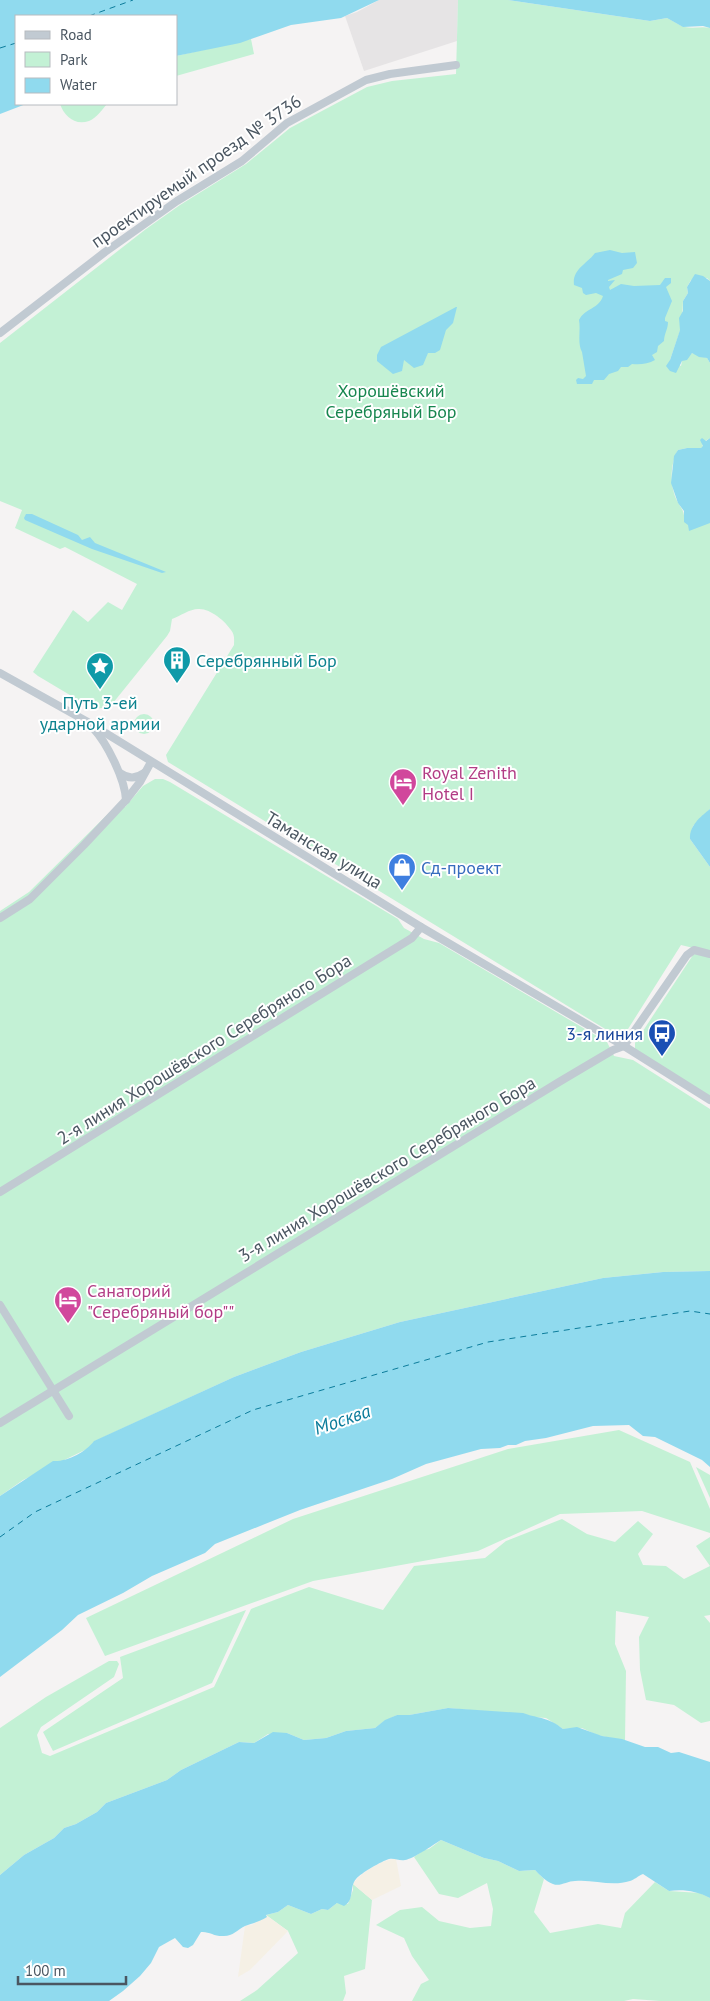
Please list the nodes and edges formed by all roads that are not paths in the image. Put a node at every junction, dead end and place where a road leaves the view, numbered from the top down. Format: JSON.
{"nodes":[{"id":1,"x":456,"y":65,"type":"dead end"},
{"id":2,"x":0,"y":333,"type":"edge"},
{"id":3,"x":0,"y":673,"type":"edge"},
{"id":4,"x":86,"y":721,"type":"junction"},
{"id":5,"x":113,"y":738,"type":"junction"},
{"id":6,"x":103,"y":742,"type":"junction"},
{"id":7,"x":151,"y":762,"type":"junction"},
{"id":8,"x":146,"y":771,"type":"junction"},
{"id":9,"x":119,"y":772,"type":"junction"},
{"id":10,"x":126,"y":800,"type":"junction"},
{"id":11,"x":0,"y":918,"type":"edge"},
{"id":12,"x":421,"y":927,"type":"junction"},
{"id":13,"x":710,"y":954,"type":"edge"},
{"id":14,"x":624,"y":1046,"type":"junction"},
{"id":15,"x":710,"y":1100,"type":"edge"},
{"id":16,"x":0,"y":1192,"type":"edge"},
{"id":17,"x":0,"y":1305,"type":"edge"},
{"id":18,"x":53,"y":1389,"type":"junction"},
{"id":19,"x":69,"y":1416,"type":"dead end"},
{"id":20,"x":0,"y":1423,"type":"edge"}],
"edges":[{"from":1,"to":2,"type":"street","name":"проектируемый проезд № 3736"},
{"from":3,"to":4,"type":"street","name":"Таманская улица"},
{"from":4,"to":5,"type":"street","name":"Таманская улица"},
{"from":4,"to":6,"type":"street"},
{"from":5,"to":6,"type":"street"},
{"from":5,"to":7,"type":"street","name":"Таманская улица"},
{"from":6,"to":9,"type":"street"},
{"from":7,"to":8,"type":"street"},
{"from":7,"to":12,"type":"street","name":"Таманская улица"},
{"from":8,"to":9,"type":"street"},
{"from":8,"to":10,"type":"street"},
{"from":9,"to":10,"type":"street"},
{"from":10,"to":11,"type":"street"},
{"from":12,"to":14,"type":"street","name":"Таманская улица"},
{"from":12,"to":16,"type":"street","name":"2-я линия Хорошёвского Серебряного Бора"},
{"from":13,"to":14,"type":"street","name":"3-я линия Хорошёвского Серебряного Бора"},
{"from":14,"to":15,"type":"street","name":"Таманская улица"},
{"from":14,"to":18,"type":"street","name":"3-я линия Хорошёвского Серебряного Бора"},
{"from":17,"to":18,"type":"street"},
{"from":18,"to":19,"type":"street"},
{"from":18,"to":20,"type":"street","name":"3-я линия Хорошёвского Серебряного Бора"}]}
